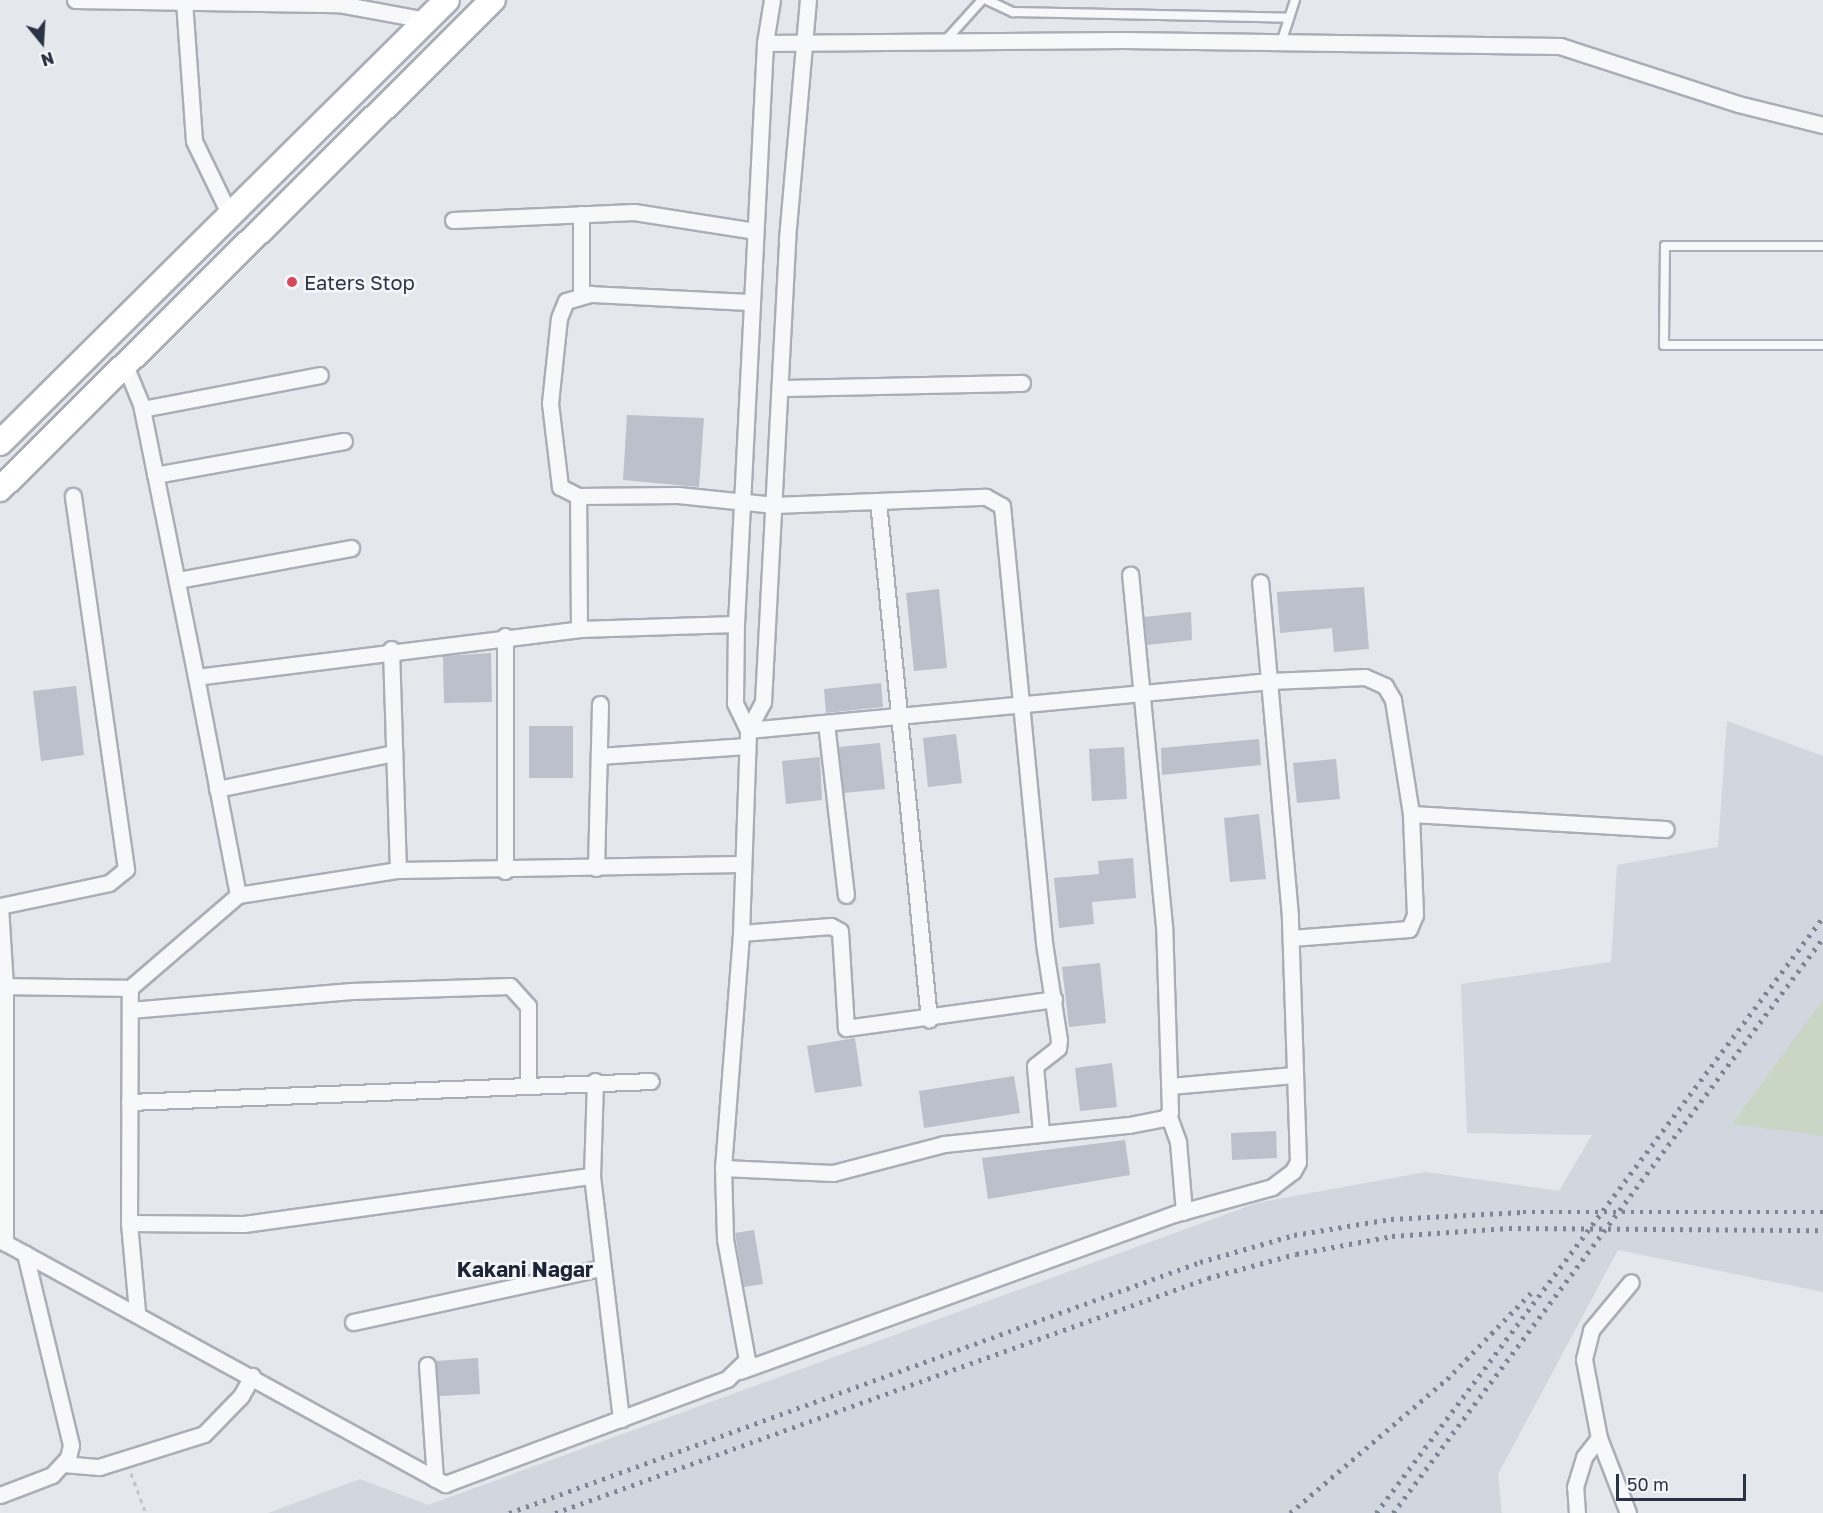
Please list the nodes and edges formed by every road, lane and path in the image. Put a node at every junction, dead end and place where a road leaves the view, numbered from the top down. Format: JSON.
{"nodes":[{"id":1,"x":75,"y":0,"type":"edge"},
{"id":2,"x":447,"y":0,"type":"edge"},
{"id":3,"x":493,"y":0,"type":"edge"},
{"id":4,"x":772,"y":0,"type":"edge"},
{"id":5,"x":808,"y":0,"type":"edge"},
{"id":6,"x":982,"y":0,"type":"edge"},
{"id":7,"x":987,"y":0,"type":"edge"},
{"id":8,"x":1295,"y":0,"type":"edge"},
{"id":9,"x":184,"y":1,"type":"edge"},
{"id":10,"x":1288,"y":18,"type":"junction"},
{"id":11,"x":426,"y":20,"type":"junction"},
{"id":12,"x":1281,"y":42,"type":"junction"},
{"id":13,"x":765,"y":43,"type":"junction"},
{"id":14,"x":943,"y":43,"type":"junction"},
{"id":15,"x":802,"y":47,"type":"junction"},
{"id":16,"x":1823,"y":125,"type":"edge"},
{"id":17,"x":229,"y":213,"type":"junction"},
{"id":18,"x":581,"y":214,"type":"junction"},
{"id":19,"x":453,"y":219,"type":"dead end"},
{"id":20,"x":755,"y":231,"type":"junction"},
{"id":21,"x":1823,"y":246,"type":"edge"},
{"id":22,"x":581,"y":295,"type":"junction"},
{"id":23,"x":751,"y":302,"type":"junction"},
{"id":24,"x":1823,"y":345,"type":"edge"},
{"id":25,"x":125,"y":365,"type":"junction"},
{"id":26,"x":320,"y":375,"type":"dead end"},
{"id":27,"x":1022,"y":383,"type":"dead end"},
{"id":28,"x":780,"y":388,"type":"junction"},
{"id":29,"x":142,"y":409,"type":"junction"},
{"id":30,"x":344,"y":441,"type":"dead end"},
{"id":31,"x":0,"y":442,"type":"edge"},
{"id":32,"x":155,"y":475,"type":"junction"},
{"id":33,"x":0,"y":489,"type":"edge"},
{"id":34,"x":73,"y":496,"type":"dead end"},
{"id":35,"x":579,"y":496,"type":"junction"},
{"id":36,"x":878,"y":501,"type":"junction"},
{"id":37,"x":744,"y":504,"type":"junction"},
{"id":38,"x":774,"y":505,"type":"junction"},
{"id":39,"x":351,"y":548,"type":"dead end"},
{"id":40,"x":1130,"y":575,"type":"dead end"},
{"id":41,"x":178,"y":580,"type":"junction"},
{"id":42,"x":1260,"y":582,"type":"dead end"},
{"id":43,"x":736,"y":624,"type":"junction"},
{"id":44,"x":579,"y":629,"type":"junction"},
{"id":45,"x":505,"y":636,"type":"junction"},
{"id":46,"x":391,"y":649,"type":"junction"},
{"id":47,"x":196,"y":677,"type":"junction"},
{"id":48,"x":1270,"y":681,"type":"junction"},
{"id":49,"x":1144,"y":694,"type":"junction"},
{"id":50,"x":600,"y":704,"type":"dead end"},
{"id":51,"x":1020,"y":706,"type":"junction"},
{"id":52,"x":899,"y":717,"type":"junction"},
{"id":53,"x":826,"y":723,"type":"junction"},
{"id":54,"x":748,"y":729,"type":"junction"},
{"id":55,"x":747,"y":746,"type":"junction"},
{"id":56,"x":394,"y":753,"type":"junction"},
{"id":57,"x":599,"y":756,"type":"junction"},
{"id":58,"x":217,"y":789,"type":"junction"},
{"id":59,"x":1411,"y":814,"type":"junction"},
{"id":60,"x":1666,"y":829,"type":"dead end"},
{"id":61,"x":743,"y":864,"type":"junction"},
{"id":62,"x":596,"y":868,"type":"junction"},
{"id":63,"x":398,"y":870,"type":"junction"},
{"id":64,"x":505,"y":871,"type":"junction"},
{"id":65,"x":238,"y":895,"type":"junction"},
{"id":66,"x":846,"y":895,"type":"dead end"},
{"id":67,"x":0,"y":905,"type":"edge"},
{"id":68,"x":741,"y":933,"type":"junction"},
{"id":69,"x":1291,"y":938,"type":"junction"},
{"id":70,"x":5,"y":986,"type":"junction"},
{"id":71,"x":130,"y":988,"type":"junction"},
{"id":72,"x":1054,"y":999,"type":"junction"},
{"id":73,"x":130,"y":1010,"type":"junction"},
{"id":74,"x":929,"y":1019,"type":"junction"},
{"id":75,"x":3,"y":1047,"type":"edge"},
{"id":76,"x":1294,"y":1075,"type":"junction"},
{"id":77,"x":595,"y":1081,"type":"junction"},
{"id":78,"x":651,"y":1081,"type":"dead end"},
{"id":79,"x":528,"y":1084,"type":"junction"},
{"id":80,"x":1170,"y":1086,"type":"junction"},
{"id":81,"x":129,"y":1102,"type":"junction"},
{"id":82,"x":1168,"y":1114,"type":"junction"},
{"id":83,"x":1041,"y":1132,"type":"junction"},
{"id":84,"x":723,"y":1168,"type":"junction"},
{"id":85,"x":592,"y":1176,"type":"junction"},
{"id":86,"x":1184,"y":1212,"type":"junction"},
{"id":87,"x":129,"y":1223,"type":"junction"},
{"id":88,"x":3,"y":1242,"type":"edge"},
{"id":89,"x":25,"y":1253,"type":"junction"},
{"id":90,"x":600,"y":1268,"type":"junction"},
{"id":91,"x":1631,"y":1282,"type":"dead end"},
{"id":92,"x":138,"y":1311,"type":"junction"},
{"id":93,"x":353,"y":1322,"type":"dead end"},
{"id":94,"x":427,"y":1365,"type":"dead end"},
{"id":95,"x":740,"y":1371,"type":"junction"},
{"id":96,"x":252,"y":1376,"type":"junction"},
{"id":97,"x":621,"y":1419,"type":"junction"},
{"id":98,"x":1599,"y":1438,"type":"junction"},
{"id":99,"x":127,"y":1460,"type":"junction"},
{"id":100,"x":63,"y":1464,"type":"junction"},
{"id":101,"x":435,"y":1479,"type":"junction"},
{"id":102,"x":0,"y":1496,"type":"edge"},
{"id":103,"x":145,"y":1511,"type":"dead end"},
{"id":104,"x":1577,"y":1513,"type":"edge"},
{"id":105,"x":1628,"y":1513,"type":"edge"}],
"edges":[{"from":1,"to":9,"type":"street"},
{"from":2,"to":11,"type":"main road"},
{"from":3,"to":25,"type":"main road"},
{"from":4,"to":13,"type":"street"},
{"from":5,"to":15,"type":"street"},
{"from":6,"to":14,"type":"lane"},
{"from":7,"to":10,"type":"lane"},
{"from":8,"to":10,"type":"lane"},
{"from":9,"to":11,"type":"street"},
{"from":9,"to":17,"type":"street"},
{"from":10,"to":12,"type":"lane"},
{"from":11,"to":17,"type":"main road"},
{"from":12,"to":14,"type":"street"},
{"from":12,"to":16,"type":"street"},
{"from":13,"to":15,"type":"street"},
{"from":13,"to":20,"type":"street"},
{"from":14,"to":15,"type":"street"},
{"from":15,"to":28,"type":"street"},
{"from":17,"to":31,"type":"main road"},
{"from":18,"to":19,"type":"street"},
{"from":18,"to":20,"type":"street"},
{"from":18,"to":22,"type":"street"},
{"from":20,"to":23,"type":"street"},
{"from":21,"to":24,"type":"lane"},
{"from":22,"to":23,"type":"street"},
{"from":22,"to":35,"type":"street"},
{"from":23,"to":37,"type":"street"},
{"from":25,"to":29,"type":"street"},
{"from":25,"to":33,"type":"main road"},
{"from":26,"to":29,"type":"street"},
{"from":27,"to":28,"type":"street"},
{"from":28,"to":38,"type":"street"},
{"from":29,"to":32,"type":"street"},
{"from":30,"to":32,"type":"street"},
{"from":32,"to":41,"type":"street"},
{"from":34,"to":67,"type":"street"},
{"from":35,"to":37,"type":"street"},
{"from":35,"to":44,"type":"street"},
{"from":36,"to":38,"type":"street"},
{"from":36,"to":51,"type":"street"},
{"from":36,"to":52,"type":"street"},
{"from":37,"to":38,"type":"street"},
{"from":37,"to":43,"type":"street"},
{"from":38,"to":54,"type":"street"},
{"from":39,"to":41,"type":"street"},
{"from":40,"to":49,"type":"street"},
{"from":41,"to":47,"type":"street"},
{"from":42,"to":48,"type":"street"},
{"from":43,"to":44,"type":"street"},
{"from":43,"to":54,"type":"street"},
{"from":44,"to":45,"type":"street"},
{"from":45,"to":46,"type":"street"},
{"from":45,"to":64,"type":"street"},
{"from":46,"to":47,"type":"street"},
{"from":46,"to":56,"type":"street"},
{"from":47,"to":58,"type":"street"},
{"from":48,"to":49,"type":"street"},
{"from":48,"to":59,"type":"street"},
{"from":48,"to":69,"type":"street"},
{"from":49,"to":51,"type":"street"},
{"from":49,"to":80,"type":"street"},
{"from":50,"to":57,"type":"street"},
{"from":51,"to":52,"type":"street"},
{"from":51,"to":72,"type":"street"},
{"from":52,"to":53,"type":"street"},
{"from":52,"to":74,"type":"street"},
{"from":53,"to":54,"type":"street"},
{"from":53,"to":66,"type":"street"},
{"from":54,"to":55,"type":"street"},
{"from":55,"to":57,"type":"street"},
{"from":55,"to":61,"type":"street"},
{"from":56,"to":58,"type":"street"},
{"from":56,"to":63,"type":"street"},
{"from":57,"to":62,"type":"street"},
{"from":58,"to":65,"type":"street"},
{"from":59,"to":60,"type":"street"},
{"from":59,"to":69,"type":"street"},
{"from":61,"to":62,"type":"street"},
{"from":61,"to":68,"type":"street"},
{"from":62,"to":64,"type":"street"},
{"from":63,"to":64,"type":"street"},
{"from":63,"to":65,"type":"street"},
{"from":65,"to":71,"type":"street"},
{"from":67,"to":70,"type":"street"},
{"from":68,"to":74,"type":"street"},
{"from":68,"to":84,"type":"street"},
{"from":69,"to":76,"type":"street"},
{"from":70,"to":71,"type":"street"},
{"from":70,"to":75,"type":"street"},
{"from":71,"to":73,"type":"street"},
{"from":72,"to":74,"type":"street"},
{"from":72,"to":83,"type":"street"},
{"from":73,"to":79,"type":"street"},
{"from":73,"to":81,"type":"street"},
{"from":75,"to":88,"type":"street"},
{"from":76,"to":80,"type":"street"},
{"from":76,"to":86,"type":"street"},
{"from":77,"to":78,"type":"street"},
{"from":77,"to":79,"type":"street"},
{"from":77,"to":85,"type":"street"},
{"from":79,"to":81,"type":"street"},
{"from":80,"to":82,"type":"street"},
{"from":81,"to":87,"type":"street"},
{"from":82,"to":83,"type":"street"},
{"from":82,"to":86,"type":"street"},
{"from":83,"to":84,"type":"street"},
{"from":84,"to":95,"type":"street"},
{"from":85,"to":87,"type":"street"},
{"from":85,"to":90,"type":"street"},
{"from":86,"to":95,"type":"street"},
{"from":87,"to":92,"type":"street"},
{"from":88,"to":89,"type":"street"},
{"from":89,"to":92,"type":"street"},
{"from":89,"to":100,"type":"street"},
{"from":90,"to":93,"type":"street"},
{"from":90,"to":97,"type":"street"},
{"from":91,"to":98,"type":"street"},
{"from":92,"to":96,"type":"street"},
{"from":94,"to":101,"type":"street"},
{"from":95,"to":97,"type":"street"},
{"from":96,"to":99,"type":"street"},
{"from":96,"to":101,"type":"street"},
{"from":97,"to":101,"type":"street"},
{"from":98,"to":104,"type":"street"},
{"from":98,"to":105,"type":"street"},
{"from":99,"to":100,"type":"street"},
{"from":99,"to":103,"type":"path"},
{"from":100,"to":102,"type":"street"}]}
